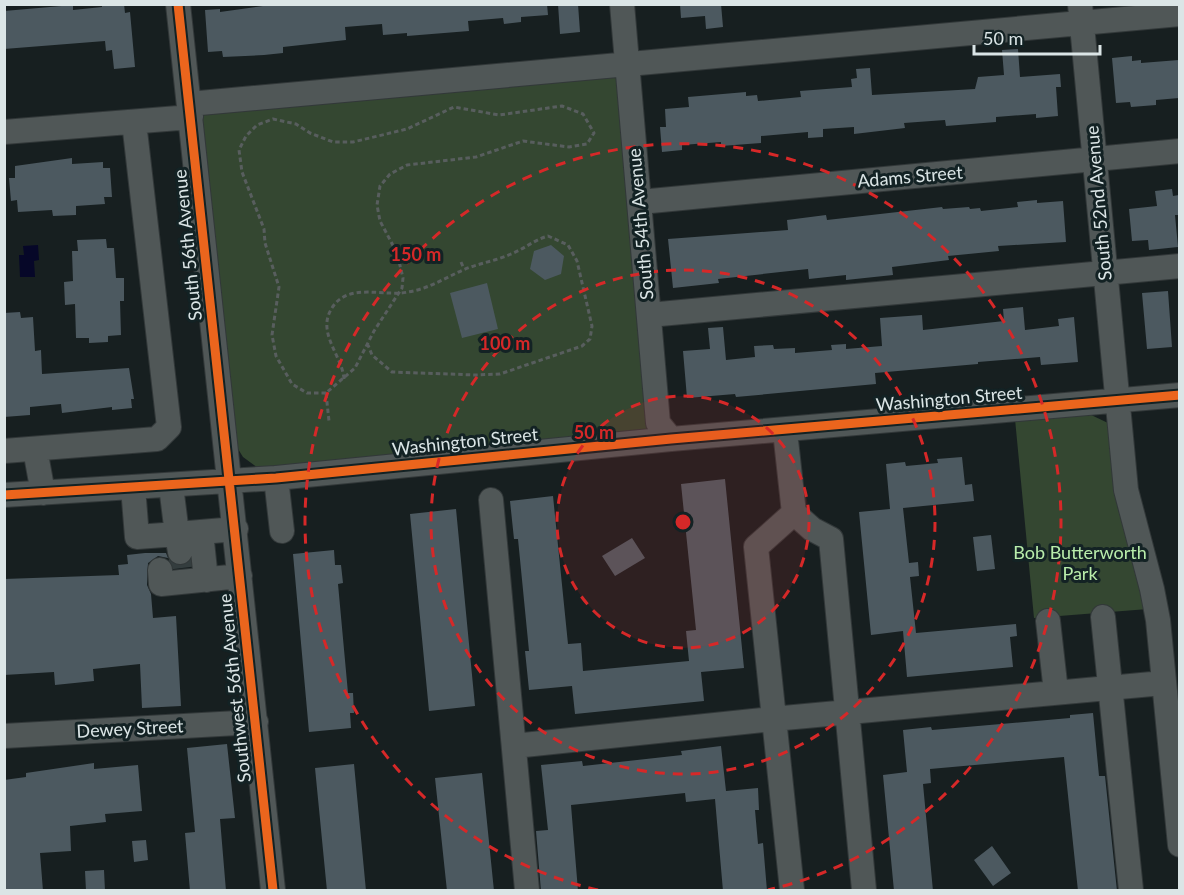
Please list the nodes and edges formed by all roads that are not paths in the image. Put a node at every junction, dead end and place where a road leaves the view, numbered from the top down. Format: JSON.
{"nodes":[{"id":1,"x":178,"y":4,"type":"edge"},
{"id":2,"x":622,"y":4,"type":"edge"},
{"id":3,"x":1081,"y":14,"type":"edge"},
{"id":4,"x":1179,"y":14,"type":"edge"},
{"id":5,"x":627,"y":63,"type":"junction"},
{"id":6,"x":190,"y":111,"type":"junction"},
{"id":7,"x":134,"y":122,"type":"junction"},
{"id":8,"x":4,"y":132,"type":"edge"},
{"id":9,"x":1179,"y":151,"type":"edge"},
{"id":10,"x":1095,"y":159,"type":"junction"},
{"id":11,"x":640,"y":202,"type":"junction"},
{"id":12,"x":1179,"y":266,"type":"edge"},
{"id":13,"x":1105,"y":273,"type":"junction"},
{"id":14,"x":649,"y":315,"type":"junction"},
{"id":15,"x":1179,"y":395,"type":"edge"},
{"id":16,"x":1116,"y":401,"type":"junction"},
{"id":17,"x":785,"y":430,"type":"junction"},
{"id":18,"x":671,"y":438,"type":"junction"},
{"id":19,"x":35,"y":449,"type":"junction"},
{"id":20,"x":4,"y":451,"type":"edge"},
{"id":21,"x":276,"y":478,"type":"junction"},
{"id":22,"x":231,"y":482,"type":"junction"},
{"id":23,"x":171,"y":486,"type":"junction"},
{"id":24,"x":133,"y":487,"type":"junction"},
{"id":25,"x":43,"y":493,"type":"junction"},
{"id":26,"x":4,"y":495,"type":"edge"},
{"id":27,"x":490,"y":500,"type":"dead end"},
{"id":28,"x":794,"y":513,"type":"junction"},
{"id":29,"x":236,"y":529,"type":"junction"},
{"id":30,"x":282,"y":531,"type":"dead end"},
{"id":31,"x":201,"y":532,"type":"junction"},
{"id":32,"x":176,"y":560,"type":"junction"},
{"id":33,"x":240,"y":576,"type":"junction"},
{"id":34,"x":1103,"y":617,"type":"dead end"},
{"id":35,"x":1048,"y":621,"type":"dead end"},
{"id":36,"x":1163,"y":683,"type":"junction"},
{"id":37,"x":1110,"y":687,"type":"junction"},
{"id":38,"x":1056,"y":692,"type":"junction"},
{"id":39,"x":847,"y":711,"type":"junction"},
{"id":40,"x":773,"y":719,"type":"junction"},
{"id":41,"x":256,"y":722,"type":"junction"},
{"id":42,"x":4,"y":736,"type":"edge"},
{"id":43,"x":514,"y":746,"type":"junction"},
{"id":44,"x":1179,"y":845,"type":"edge"},
{"id":45,"x":273,"y":891,"type":"edge"},
{"id":46,"x":527,"y":891,"type":"edge"},
{"id":47,"x":792,"y":891,"type":"edge"},
{"id":48,"x":864,"y":891,"type":"edge"},
{"id":49,"x":1131,"y":891,"type":"edge"}],
"edges":[{"from":1,"to":6,"type":"street","name":"South 56th Avenue"},
{"from":2,"to":5,"type":"street","name":"South 54th Avenue"},
{"from":3,"to":4,"type":"street"},
{"from":3,"to":5,"type":"street"},
{"from":3,"to":10,"type":"street","name":"South 52nd Avenue"},
{"from":5,"to":6,"type":"street"},
{"from":5,"to":11,"type":"street","name":"South 54th Avenue"},
{"from":6,"to":7,"type":"street"},
{"from":6,"to":22,"type":"street","name":"South 56th Avenue"},
{"from":7,"to":8,"type":"street"},
{"from":7,"to":19,"type":"street"},
{"from":9,"to":10,"type":"street","name":"Adams Street"},
{"from":10,"to":11,"type":"street","name":"Adams Street"},
{"from":10,"to":13,"type":"street","name":"South 52nd Avenue"},
{"from":11,"to":14,"type":"street","name":"South 54th Avenue"},
{"from":12,"to":13,"type":"street"},
{"from":13,"to":14,"type":"street"},
{"from":13,"to":16,"type":"street","name":"South 52nd Avenue"},
{"from":14,"to":18,"type":"street","name":"South 54th Avenue"},
{"from":15,"to":16,"type":"street","name":"Washington Street"},
{"from":16,"to":17,"type":"street","name":"Washington Street"},
{"from":16,"to":36,"type":"street","name":"South 52nd Avenue"},
{"from":17,"to":18,"type":"street","name":"Washington Street"},
{"from":17,"to":28,"type":"street"},
{"from":18,"to":21,"type":"street","name":"Washington Street"},
{"from":19,"to":20,"type":"street"},
{"from":19,"to":25,"type":"street"},
{"from":21,"to":22,"type":"street","name":"Washington Street"},
{"from":21,"to":30,"type":"street"},
{"from":22,"to":23,"type":"street","name":"Washington Street"},
{"from":22,"to":29,"type":"street","name":"Southwest 56th Avenue"},
{"from":23,"to":24,"type":"street","name":"Washington Street"},
{"from":23,"to":32,"type":"street"},
{"from":24,"to":25,"type":"street","name":"Washington Street"},
{"from":24,"to":32,"type":"street"},
{"from":25,"to":26,"type":"street","name":"Washington Street"},
{"from":27,"to":43,"type":"street"},
{"from":28,"to":39,"type":"street"},
{"from":28,"to":40,"type":"street"},
{"from":29,"to":31,"type":"street"},
{"from":29,"to":33,"type":"street","name":"Southwest 56th Avenue"},
{"from":31,"to":32,"type":"street"},
{"from":31,"to":32,"type":"street"},
{"from":32,"to":33,"type":"street"},
{"from":33,"to":41,"type":"street","name":"Southwest 56th Avenue"},
{"from":34,"to":37,"type":"street"},
{"from":35,"to":38,"type":"street"},
{"from":36,"to":37,"type":"street"},
{"from":36,"to":44,"type":"street","name":"South 52nd Avenue"},
{"from":37,"to":38,"type":"street"},
{"from":37,"to":49,"type":"street"},
{"from":38,"to":39,"type":"street"},
{"from":39,"to":40,"type":"street"},
{"from":39,"to":48,"type":"street"},
{"from":40,"to":43,"type":"street"},
{"from":40,"to":47,"type":"street"},
{"from":41,"to":42,"type":"street","name":"Dewey Street"},
{"from":41,"to":45,"type":"street","name":"Southwest 56th Avenue"},
{"from":43,"to":46,"type":"street"}]}
